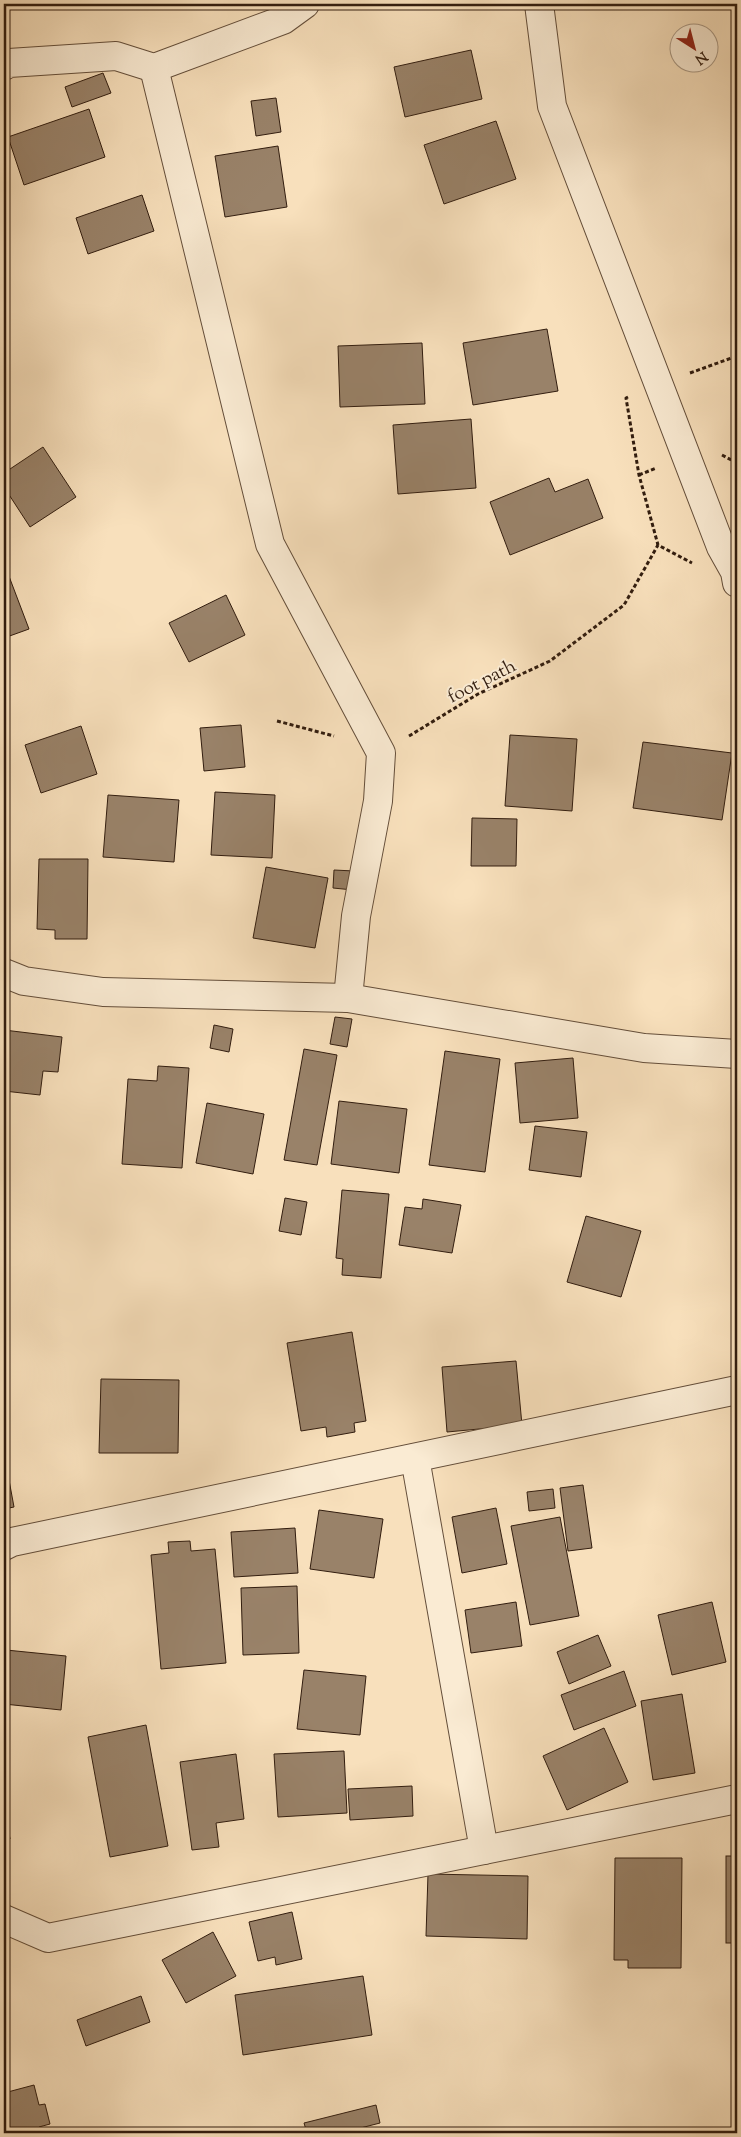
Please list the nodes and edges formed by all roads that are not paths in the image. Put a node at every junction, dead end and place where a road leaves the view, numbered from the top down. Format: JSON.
{"nodes":[{"id":1,"x":304,"y":4,"type":"edge"},
{"id":2,"x":539,"y":4,"type":"edge"},
{"id":3,"x":4,"y":66,"type":"edge"},
{"id":4,"x":154,"y":68,"type":"junction"},
{"id":5,"x":737,"y":583,"type":"edge"},
{"id":6,"x":4,"y":973,"type":"edge"},
{"id":7,"x":348,"y":998,"type":"junction"},
{"id":8,"x":737,"y":1054,"type":"edge"},
{"id":9,"x":737,"y":1390,"type":"edge"},
{"id":10,"x":415,"y":1458,"type":"junction"},
{"id":11,"x":4,"y":1546,"type":"edge"},
{"id":12,"x":737,"y":1799,"type":"edge"},
{"id":13,"x":484,"y":1850,"type":"junction"},
{"id":14,"x":4,"y":1919,"type":"edge"}],
"edges":[{"from":1,"to":4,"type":"street"},
{"from":2,"to":5,"type":"street"},
{"from":3,"to":4,"type":"street"},
{"from":4,"to":7,"type":"street"},
{"from":6,"to":7,"type":"street"},
{"from":7,"to":8,"type":"street"},
{"from":9,"to":10,"type":"street"},
{"from":10,"to":11,"type":"street"},
{"from":10,"to":13,"type":"street"},
{"from":12,"to":13,"type":"street"},
{"from":13,"to":14,"type":"street"}]}
